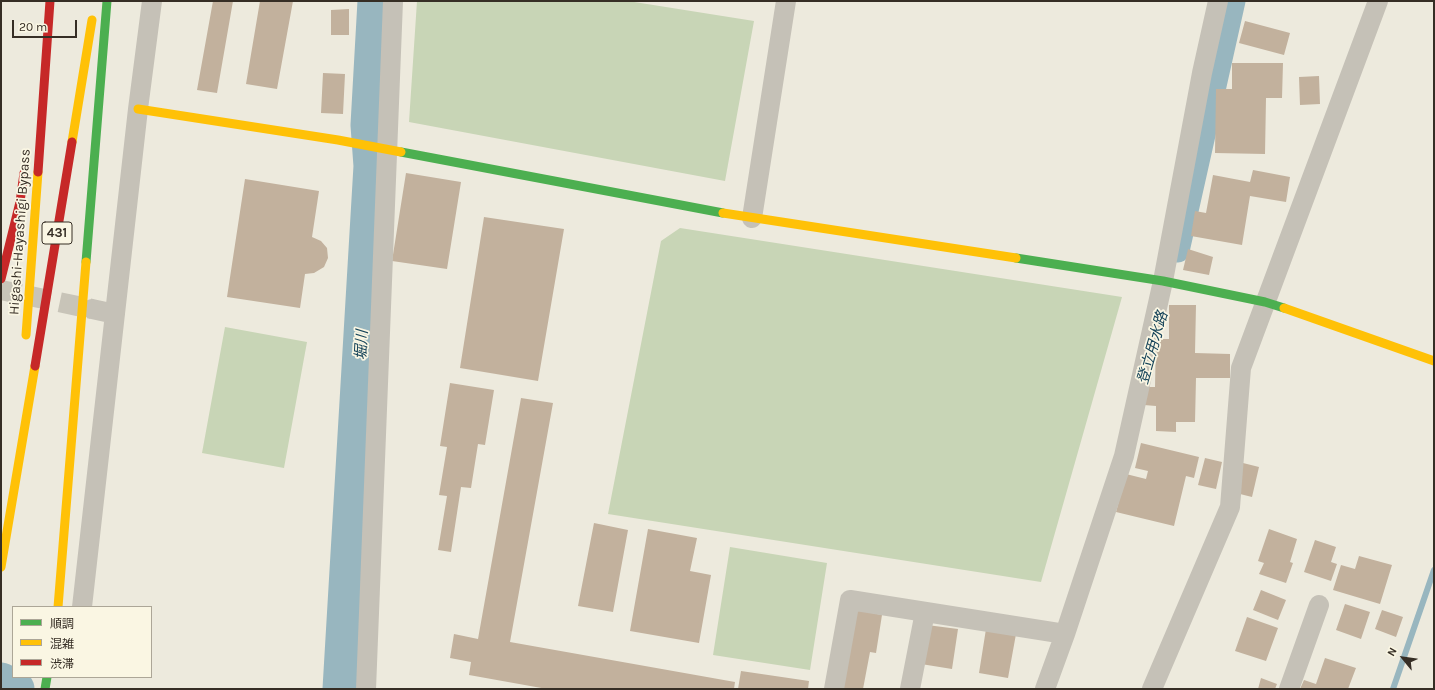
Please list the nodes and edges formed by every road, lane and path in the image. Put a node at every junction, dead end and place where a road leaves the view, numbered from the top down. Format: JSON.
{"nodes":[{"id":1,"x":48,"y":1,"type":"edge"},
{"id":2,"x":107,"y":1,"type":"edge"},
{"id":3,"x":152,"y":1,"type":"edge"},
{"id":4,"x":393,"y":1,"type":"edge"},
{"id":5,"x":786,"y":1,"type":"edge"},
{"id":6,"x":1218,"y":1,"type":"edge"},
{"id":7,"x":1378,"y":1,"type":"edge"},
{"id":8,"x":94,"y":9,"type":"dead end"},
{"id":9,"x":34,"y":102,"type":"dead end"},
{"id":10,"x":138,"y":109,"type":"junction"},
{"id":11,"x":387,"y":149,"type":"junction"},
{"id":12,"x":26,"y":164,"type":"dead end"},
{"id":13,"x":752,"y":218,"type":"junction"},
{"id":14,"x":1,"y":279,"type":"edge"},
{"id":15,"x":1163,"y":281,"type":"junction"},
{"id":16,"x":1266,"y":302,"type":"junction"},
{"id":17,"x":92,"y":309,"type":"tunnel mouth"},
{"id":18,"x":115,"y":314,"type":"junction"},
{"id":19,"x":26,"y":346,"type":"dead end"},
{"id":20,"x":1434,"y":360,"type":"edge"},
{"id":21,"x":24,"y":378,"type":"dead end"},
{"id":22,"x":18,"y":464,"type":"junction"},
{"id":23,"x":1,"y":567,"type":"edge"},
{"id":24,"x":1319,"y":605,"type":"dead end"},
{"id":25,"x":58,"y":606,"type":"edge"},
{"id":26,"x":82,"y":606,"type":"edge"},
{"id":27,"x":925,"y":612,"type":"junction"},
{"id":28,"x":1065,"y":634,"type":"junction"},
{"id":29,"x":46,"y":678,"type":"edge"},
{"id":30,"x":45,"y":689,"type":"edge"},
{"id":31,"x":366,"y":689,"type":"edge"},
{"id":32,"x":834,"y":689,"type":"edge"},
{"id":33,"x":910,"y":689,"type":"edge"},
{"id":34,"x":1045,"y":689,"type":"edge"},
{"id":35,"x":1152,"y":689,"type":"edge"},
{"id":36,"x":1290,"y":689,"type":"edge"}],
"edges":[{"from":1,"to":9,"type":"main road"},
{"from":1,"to":19,"type":"main road","name":"Higashi-Hayashigi Bypass","number":"431"},
{"from":2,"to":25,"type":"main road"},
{"from":3,"to":10,"type":"street"},
{"from":4,"to":11,"type":"street"},
{"from":5,"to":13,"type":"street"},
{"from":6,"to":15,"type":"street"},
{"from":7,"to":16,"type":"street"},
{"from":8,"to":22,"type":"main road","name":"Higashi-Hayashigi Bypass","number":"431"},
{"from":10,"to":11,"type":"main road"},
{"from":10,"to":18,"type":"street"},
{"from":11,"to":13,"type":"main road"},
{"from":11,"to":31,"type":"street"},
{"from":12,"to":14,"type":"main road"},
{"from":13,"to":15,"type":"main road"},
{"from":15,"to":16,"type":"main road"},
{"from":15,"to":28,"type":"street"},
{"from":16,"to":20,"type":"main road"},
{"from":16,"to":35,"type":"street"},
{"from":17,"to":18,"type":"street"},
{"from":18,"to":26,"type":"street"},
{"from":21,"to":22,"type":"main road","name":"Higashi-Hayashigi Bypass","number":"431"},
{"from":22,"to":23,"type":"main road","name":"Higashi-Hayashigi Bypass","number":"431"},
{"from":24,"to":36,"type":"street"},
{"from":27,"to":28,"type":"street"},
{"from":27,"to":32,"type":"street"},
{"from":27,"to":33,"type":"street"},
{"from":28,"to":34,"type":"street"},
{"from":29,"to":30,"type":"main road"}]}
